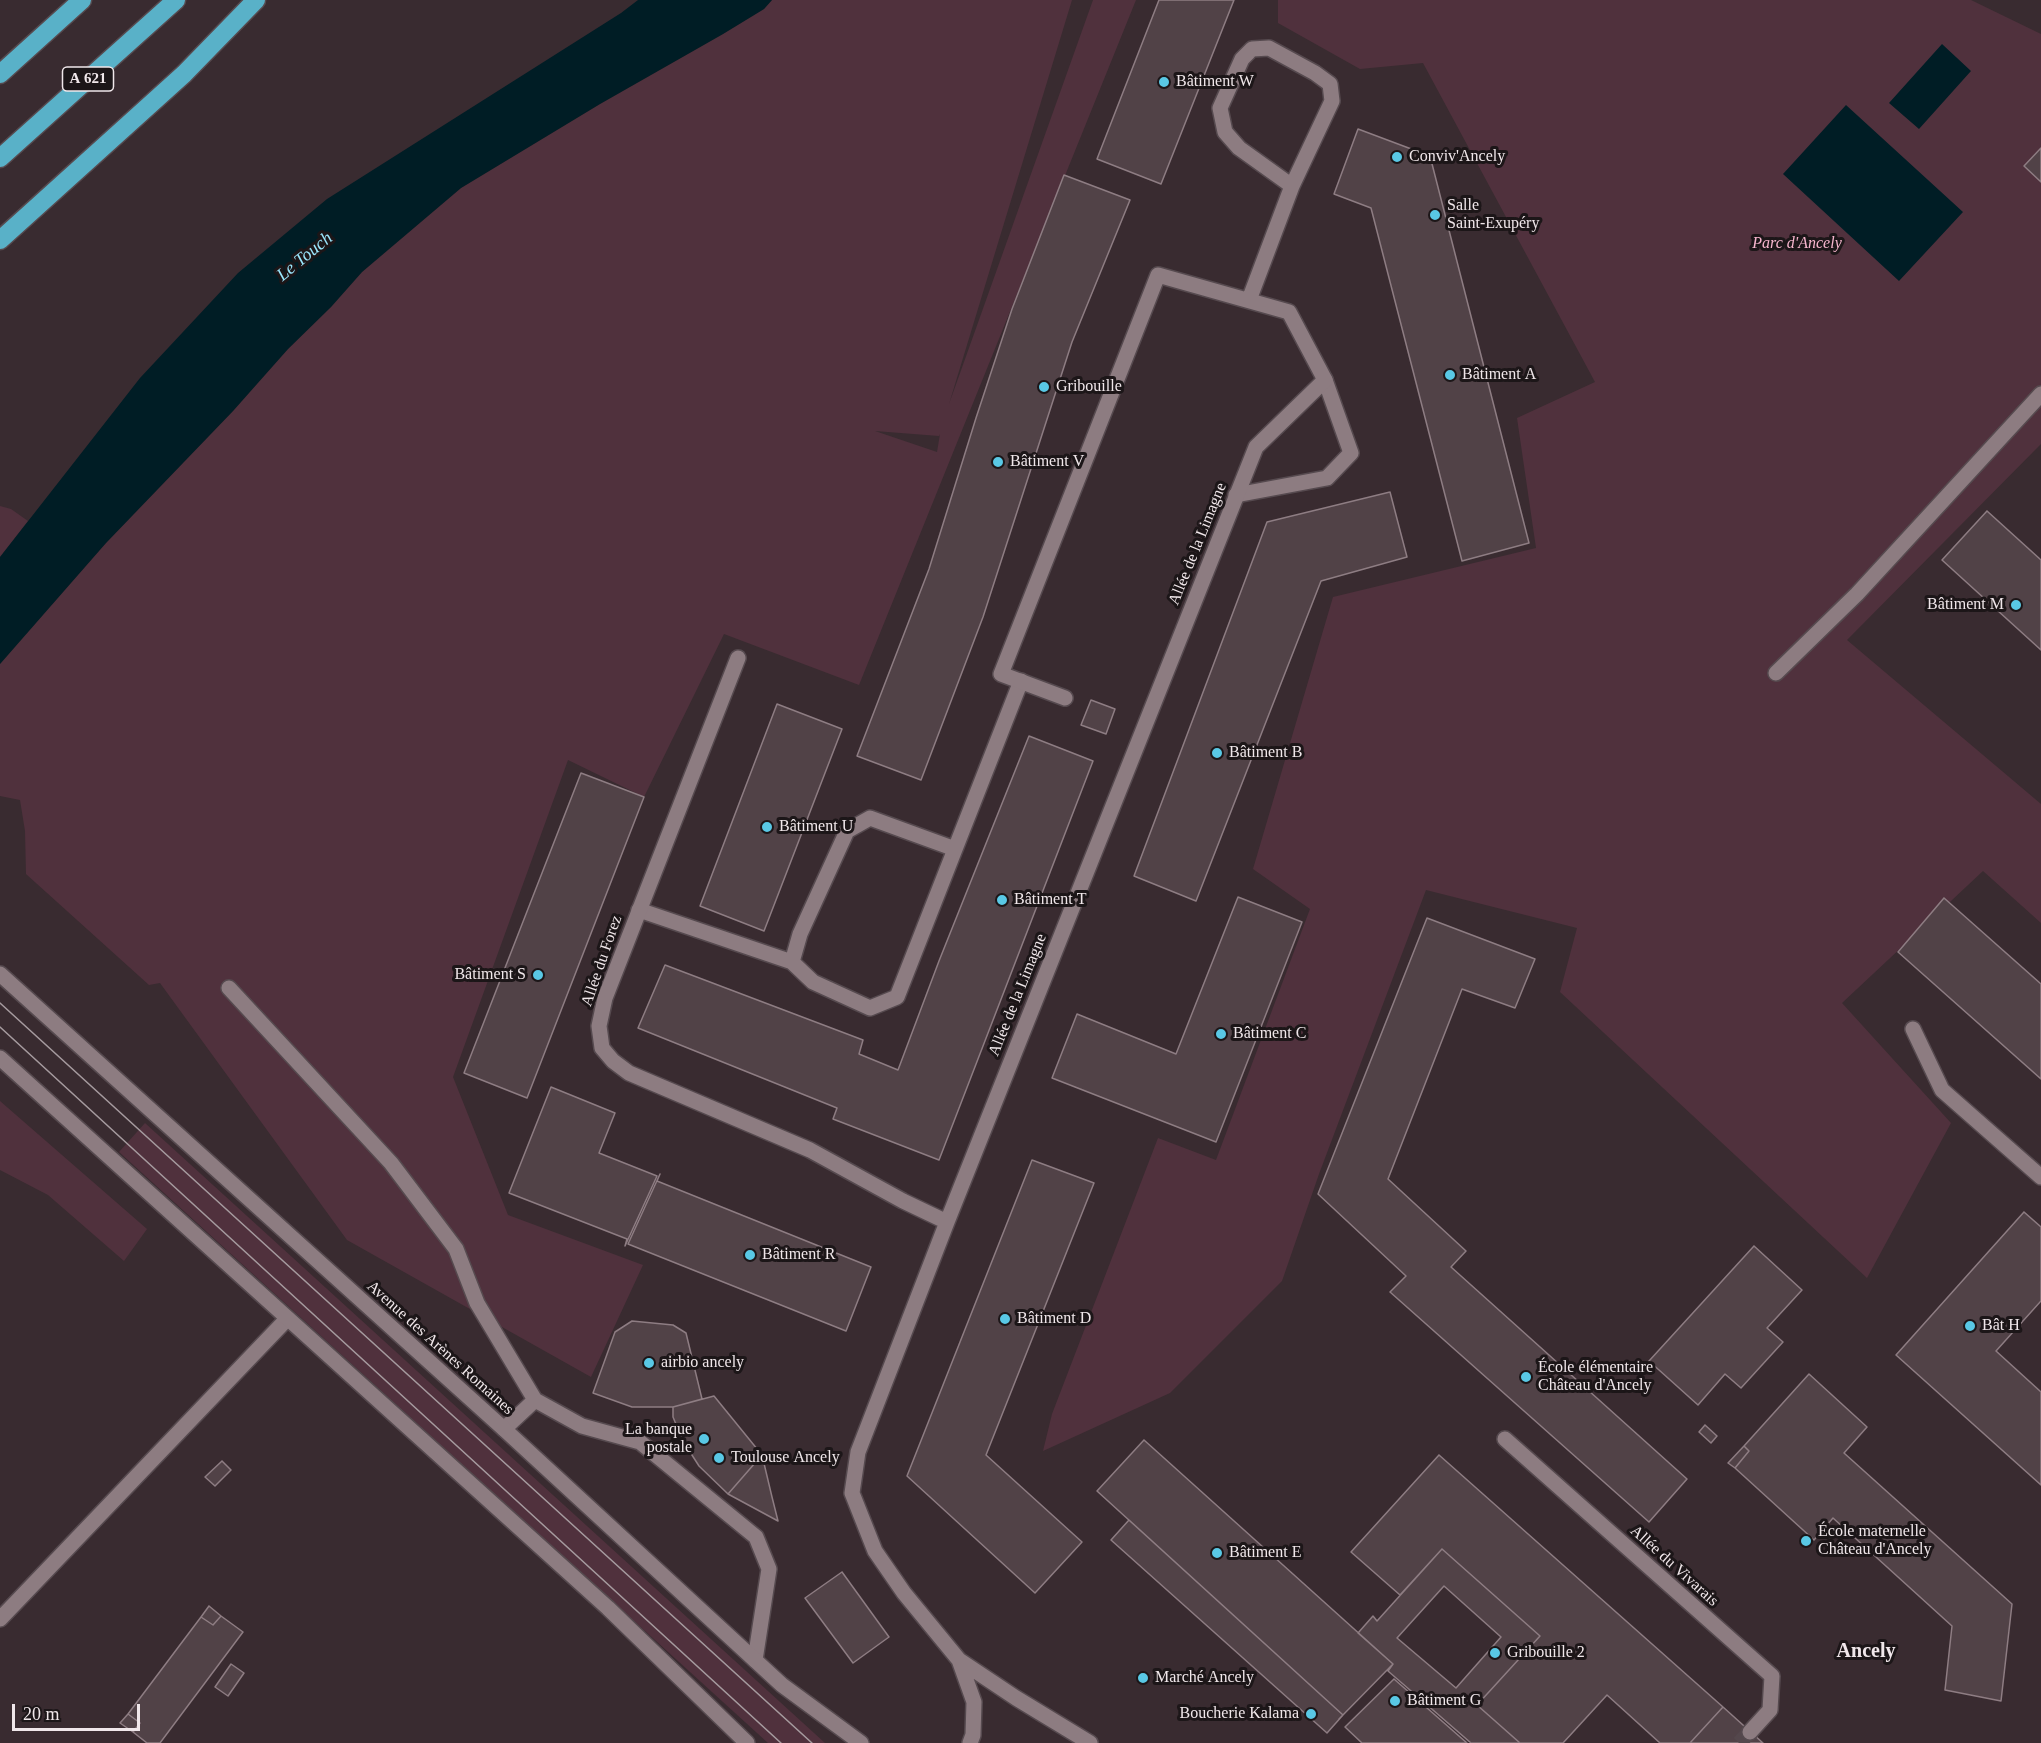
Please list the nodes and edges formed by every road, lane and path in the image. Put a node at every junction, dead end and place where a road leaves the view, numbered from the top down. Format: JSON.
{"nodes":[{"id":1,"x":82,"y":0,"type":"edge"},
{"id":2,"x":176,"y":0,"type":"edge"},
{"id":3,"x":256,"y":0,"type":"edge"},
{"id":4,"x":0,"y":74,"type":"edge"},
{"id":5,"x":0,"y":158,"type":"edge"},
{"id":6,"x":1292,"y":186,"type":"junction"},
{"id":7,"x":0,"y":240,"type":"edge"},
{"id":8,"x":1249,"y":300,"type":"junction"},
{"id":9,"x":1324,"y":380,"type":"junction"},
{"id":10,"x":2041,"y":394,"type":"edge"},
{"id":11,"x":1236,"y":495,"type":"junction"},
{"id":12,"x":738,"y":658,"type":"dead end"},
{"id":13,"x":1776,"y":673,"type":"dead end"},
{"id":14,"x":1021,"y":681,"type":"junction"},
{"id":15,"x":1065,"y":698,"type":"dead end"},
{"id":16,"x":955,"y":849,"type":"junction"},
{"id":17,"x":639,"y":910,"type":"junction"},
{"id":18,"x":792,"y":962,"type":"junction"},
{"id":19,"x":0,"y":974,"type":"edge"},
{"id":20,"x":229,"y":988,"type":"dead end"},
{"id":21,"x":1913,"y":1029,"type":"dead end"},
{"id":22,"x":0,"y":1058,"type":"edge"},
{"id":23,"x":2041,"y":1177,"type":"edge"},
{"id":24,"x":947,"y":1222,"type":"junction"},
{"id":25,"x":288,"y":1319,"type":"junction"},
{"id":26,"x":536,"y":1400,"type":"junction"},
{"id":27,"x":504,"y":1429,"type":"junction"},
{"id":28,"x":1505,"y":1439,"type":"dead end"},
{"id":29,"x":0,"y":1619,"type":"edge"},
{"id":30,"x":755,"y":1660,"type":"junction"},
{"id":31,"x":959,"y":1660,"type":"junction"},
{"id":32,"x":1750,"y":1732,"type":"tunnel mouth"},
{"id":33,"x":747,"y":1743,"type":"edge"},
{"id":34,"x":861,"y":1743,"type":"edge"},
{"id":35,"x":970,"y":1743,"type":"edge"},
{"id":36,"x":1090,"y":1743,"type":"edge"}],
"edges":[{"from":1,"to":4,"type":"highway"},
{"from":2,"to":5,"type":"highway","number":"A 621"},
{"from":3,"to":7,"type":"highway"},
{"from":6,"to":6,"type":"street"},
{"from":6,"to":8,"type":"street"},
{"from":8,"to":9,"type":"street"},
{"from":8,"to":14,"type":"street"},
{"from":9,"to":11,"type":"street","name":"Allée de la Limagne"},
{"from":9,"to":11,"type":"street"},
{"from":10,"to":13,"type":"street"},
{"from":11,"to":24,"type":"street","name":"Allée de la Limagne"},
{"from":12,"to":17,"type":"street","name":"Allée du Forez"},
{"from":14,"to":15,"type":"street"},
{"from":14,"to":16,"type":"street"},
{"from":16,"to":18,"type":"street"},
{"from":16,"to":18,"type":"street"},
{"from":17,"to":18,"type":"street"},
{"from":17,"to":24,"type":"street","name":"Allée du Forez"},
{"from":19,"to":27,"type":"street","name":"Avenue des Arènes Romaines"},
{"from":20,"to":26,"type":"street"},
{"from":21,"to":23,"type":"street"},
{"from":22,"to":25,"type":"street"},
{"from":24,"to":31,"type":"street","name":"Allée de la Limagne"},
{"from":25,"to":29,"type":"street"},
{"from":25,"to":33,"type":"street"},
{"from":26,"to":27,"type":"street"},
{"from":26,"to":30,"type":"street"},
{"from":27,"to":30,"type":"street","name":"Avenue des Arènes Romaines"},
{"from":28,"to":32,"type":"street","name":"Allée du Vivarais"},
{"from":30,"to":34,"type":"street","name":"Avenue des Arènes Romaines"},
{"from":31,"to":35,"type":"street","name":"Allée de la Limagne"},
{"from":31,"to":36,"type":"street"}]}
